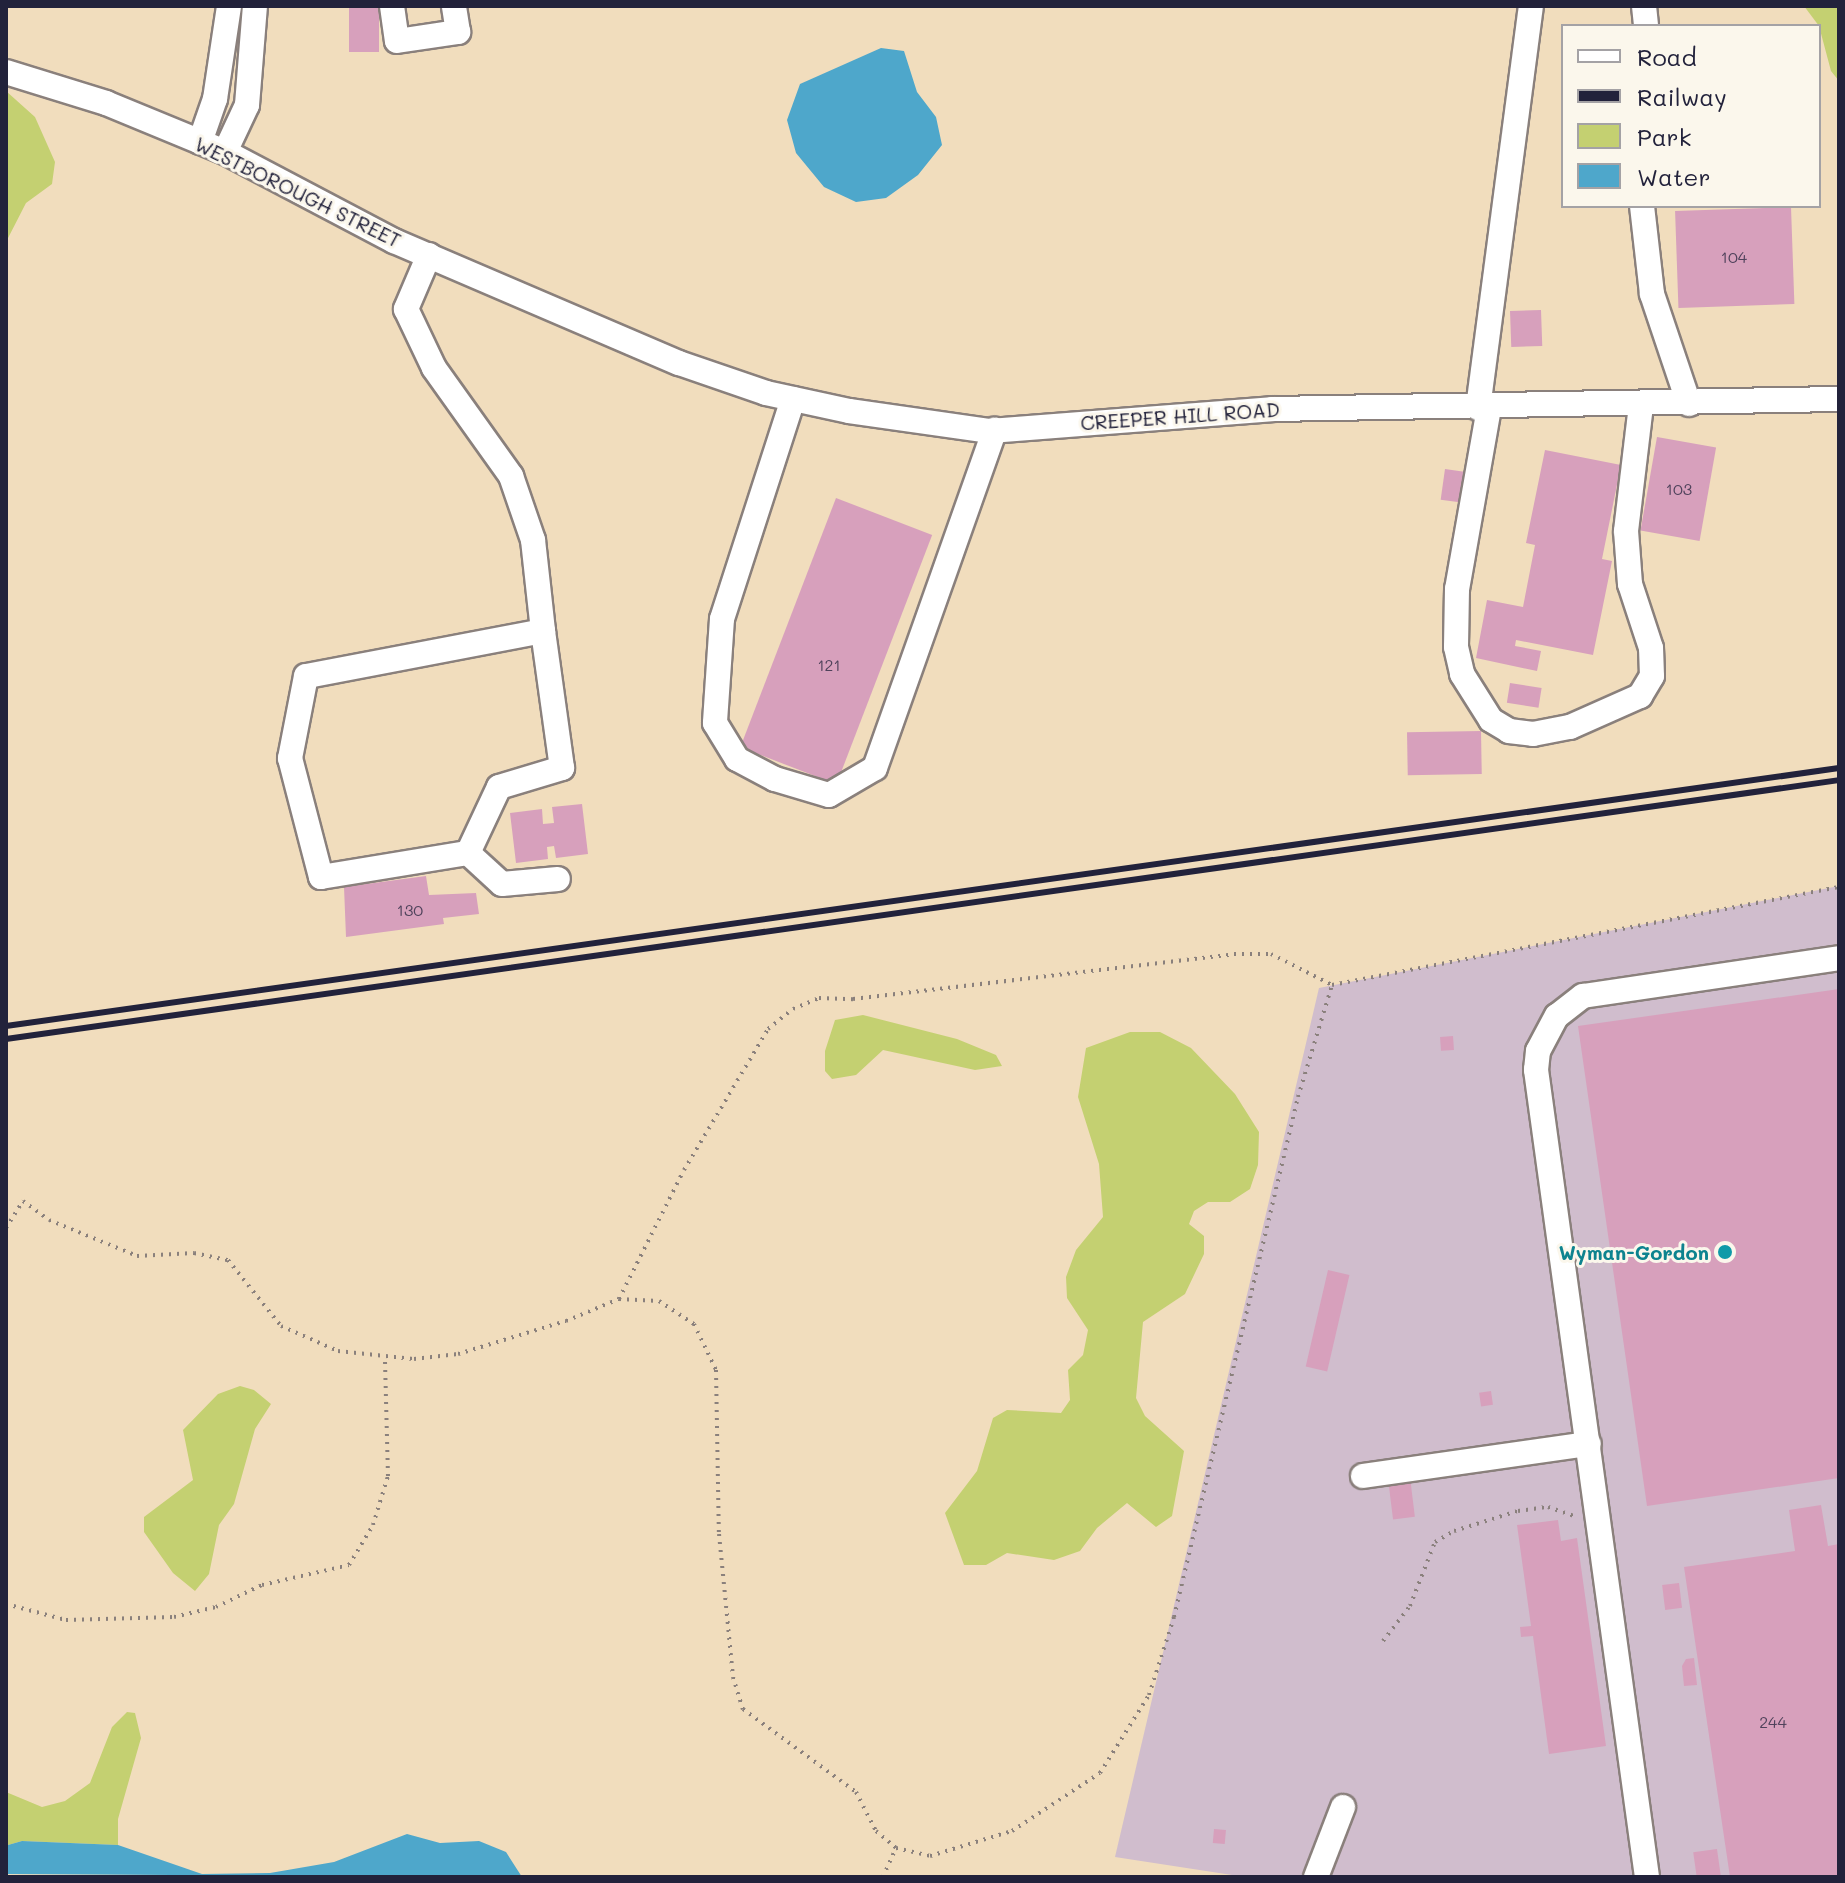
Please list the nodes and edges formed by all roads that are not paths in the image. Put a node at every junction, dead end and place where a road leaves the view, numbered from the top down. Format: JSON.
{"nodes":[{"id":1,"x":229,"y":6,"type":"edge"},
{"id":2,"x":255,"y":6,"type":"edge"},
{"id":3,"x":392,"y":6,"type":"edge"},
{"id":4,"x":454,"y":6,"type":"edge"},
{"id":5,"x":1531,"y":6,"type":"edge"},
{"id":6,"x":6,"y":72,"type":"edge"},
{"id":7,"x":200,"y":142,"type":"junction"},
{"id":8,"x":225,"y":152,"type":"junction"},
{"id":9,"x":1642,"y":208,"type":"edge"},
{"id":10,"x":429,"y":255,"type":"junction"},
{"id":11,"x":541,"y":306,"type":"joint"},
{"id":12,"x":793,"y":399,"type":"junction"},
{"id":13,"x":1839,"y":399,"type":"edge"},
{"id":14,"x":1689,"y":404,"type":"junction"},
{"id":15,"x":1641,"y":405,"type":"junction"},
{"id":16,"x":1483,"y":408,"type":"junction"},
{"id":17,"x":995,"y":430,"type":"junction"},
{"id":18,"x":543,"y":631,"type":"junction"},
{"id":19,"x":468,"y":853,"type":"junction"},
{"id":20,"x":558,"y":879,"type":"dead end"},
{"id":21,"x":1839,"y":958,"type":"edge"},
{"id":22,"x":1589,"y":1444,"type":"junction"},
{"id":23,"x":1363,"y":1476,"type":"dead end"},
{"id":24,"x":1343,"y":1807,"type":"dead end"},
{"id":25,"x":1316,"y":1877,"type":"edge"},
{"id":26,"x":1647,"y":1877,"type":"edge"}],
"edges":[{"from":1,"to":7,"type":"street"},
{"from":2,"to":8,"type":"street"},
{"from":3,"to":4,"type":"street"},
{"from":5,"to":16,"type":"street"},
{"from":6,"to":7,"type":"street","name":"WESTBOROUGH STREET"},
{"from":7,"to":8,"type":"street","name":"WESTBOROUGH STREET"},
{"from":8,"to":10,"type":"street","name":"WESTBOROUGH STREET"},
{"from":9,"to":14,"type":"street"},
{"from":10,"to":11,"type":"street","name":"WESTBOROUGH STREET"},
{"from":10,"to":18,"type":"street"},
{"from":11,"to":12,"type":"street","name":"CREEPER HILL ROAD"},
{"from":12,"to":17,"type":"street","name":"CREEPER HILL ROAD"},
{"from":12,"to":17,"type":"street"},
{"from":13,"to":14,"type":"street","name":"CREEPER HILL ROAD"},
{"from":14,"to":15,"type":"street","name":"CREEPER HILL ROAD"},
{"from":15,"to":16,"type":"street","name":"CREEPER HILL ROAD"},
{"from":15,"to":16,"type":"street"},
{"from":16,"to":17,"type":"street","name":"CREEPER HILL ROAD"},
{"from":18,"to":19,"type":"street"},
{"from":18,"to":19,"type":"street"},
{"from":19,"to":20,"type":"street"},
{"from":21,"to":22,"type":"street"},
{"from":22,"to":23,"type":"street"},
{"from":22,"to":26,"type":"street"},
{"from":24,"to":25,"type":"street"}]}
